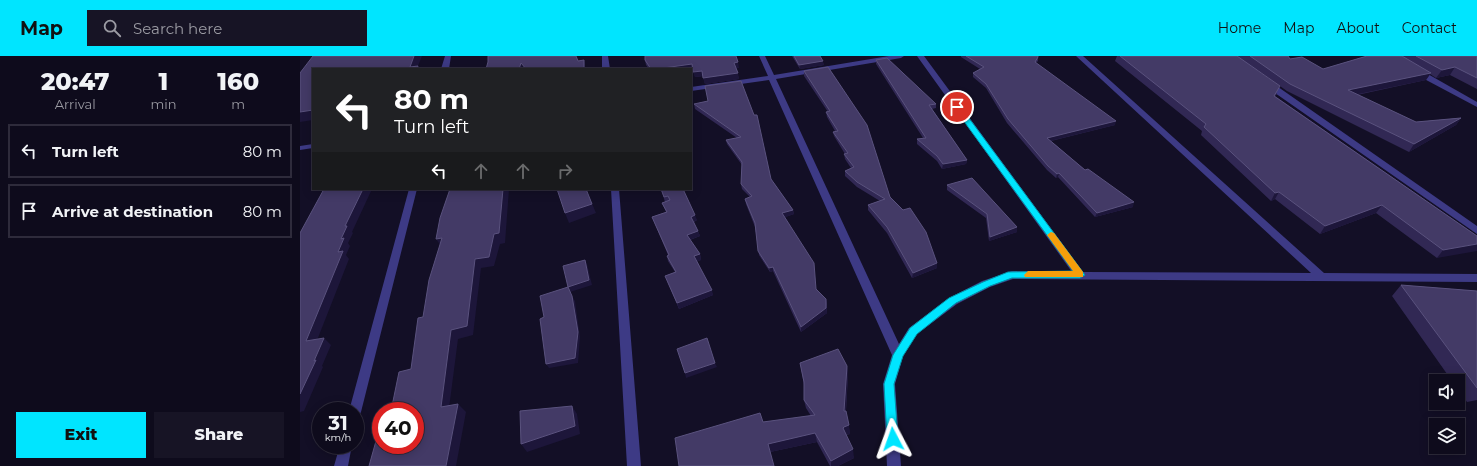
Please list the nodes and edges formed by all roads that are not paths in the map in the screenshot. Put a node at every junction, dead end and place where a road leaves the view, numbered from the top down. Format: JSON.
{"nodes":[{"id":1,"x":448,"y":56,"type":"edge"},
{"id":2,"x":605,"y":56,"type":"edge"},
{"id":3,"x":762,"y":56,"type":"edge"},
{"id":4,"x":901,"y":56,"type":"edge"},
{"id":5,"x":920,"y":56,"type":"edge"},
{"id":6,"x":1079,"y":56,"type":"edge"},
{"id":7,"x":1410,"y":67,"type":"edge"},
{"id":8,"x":444,"y":68,"type":"edge"},
{"id":9,"x":606,"y":68,"type":"edge"},
{"id":10,"x":771,"y":78,"type":"junction"},
{"id":11,"x":1262,"y":79,"type":"edge"},
{"id":12,"x":692,"y":89,"type":"edge"},
{"id":13,"x":1477,"y":105,"type":"edge"},
{"id":14,"x":312,"y":146,"type":"edge"},
{"id":15,"x":300,"y":148,"type":"edge"},
{"id":16,"x":413,"y":190,"type":"edge"},
{"id":17,"x":615,"y":190,"type":"edge"},
{"id":18,"x":1477,"y":231,"type":"edge"},
{"id":19,"x":1080,"y":275,"type":"junction"},
{"id":20,"x":1322,"y":277,"type":"junction"},
{"id":21,"x":1477,"y":278,"type":"edge"},
{"id":22,"x":898,"y":355,"type":"junction"},
{"id":23,"x":358,"y":402,"type":"edge"},
{"id":24,"x":344,"y":454,"type":"edge"},
{"id":25,"x":341,"y":466,"type":"edge"},
{"id":26,"x":634,"y":466,"type":"edge"},
{"id":27,"x":894,"y":466,"type":"edge"}],
"edges":[{"from":1,"to":8,"type":"street"},
{"from":2,"to":9,"type":"street"},
{"from":3,"to":10,"type":"street"},
{"from":4,"to":10,"type":"street"},
{"from":5,"to":19,"type":"street"},
{"from":6,"to":20,"type":"street"},
{"from":7,"to":13,"type":"street"},
{"from":10,"to":12,"type":"street"},
{"from":10,"to":22,"type":"street"},
{"from":11,"to":18,"type":"street"},
{"from":14,"to":15,"type":"street"},
{"from":16,"to":23,"type":"street"},
{"from":17,"to":26,"type":"street"},
{"from":19,"to":20,"type":"street"},
{"from":19,"to":22,"type":"street"},
{"from":20,"to":21,"type":"street"},
{"from":22,"to":27,"type":"street"},
{"from":24,"to":25,"type":"street"}]}
